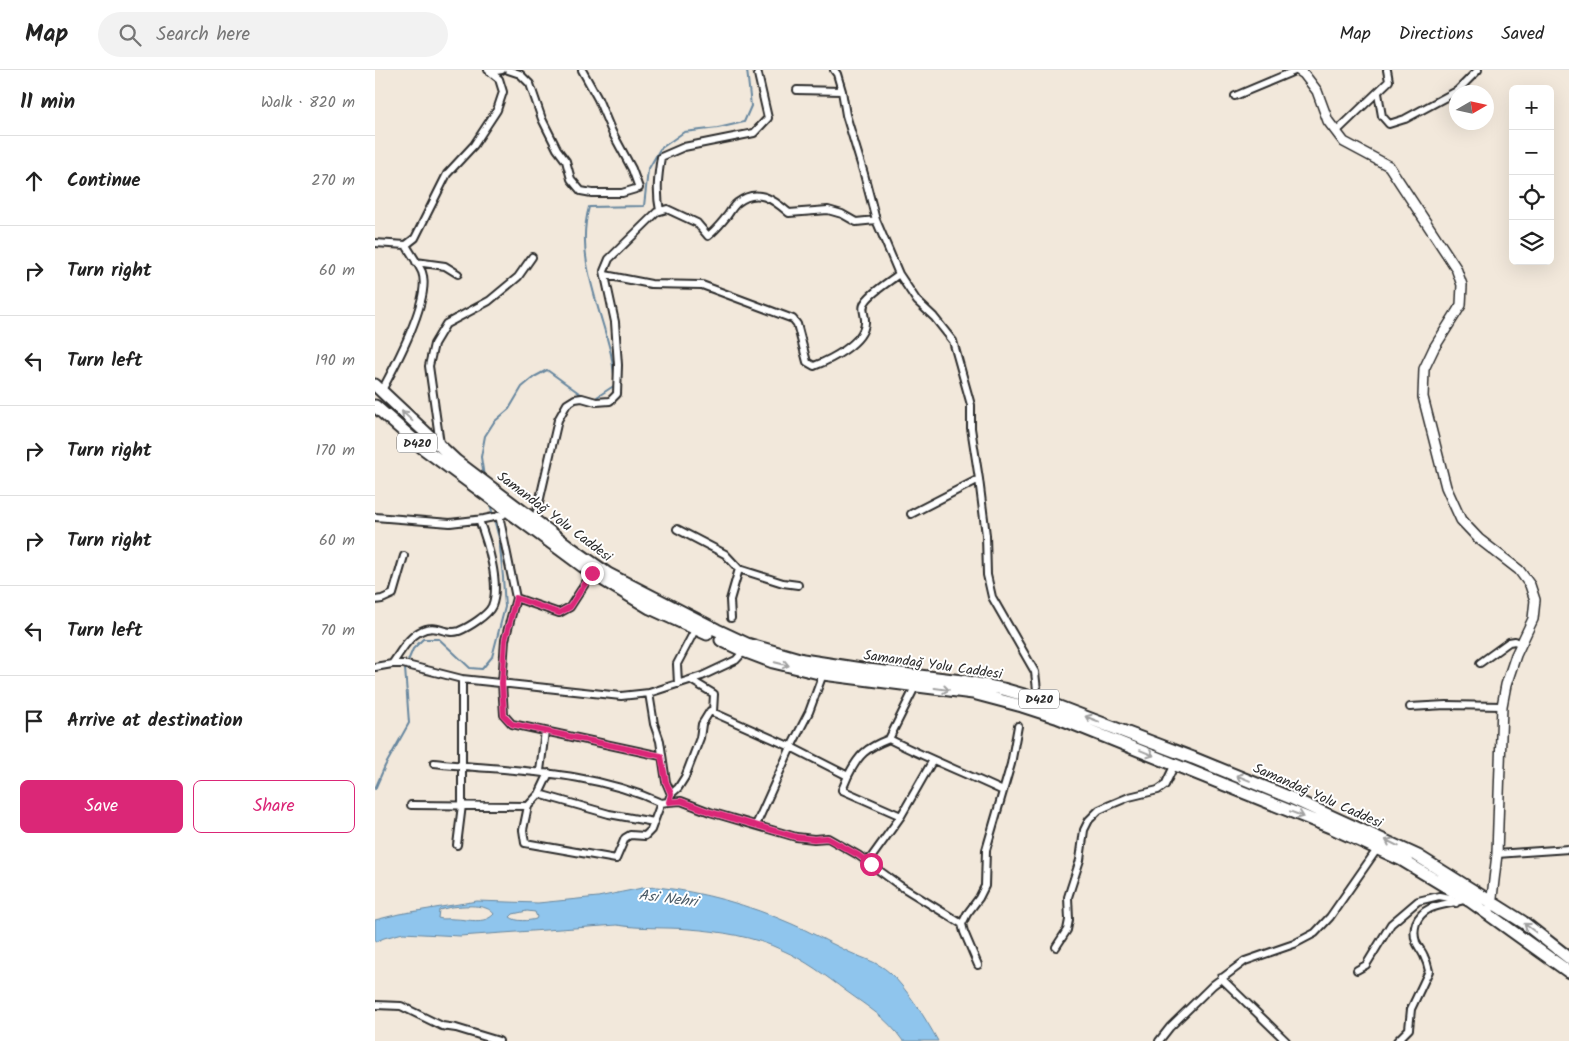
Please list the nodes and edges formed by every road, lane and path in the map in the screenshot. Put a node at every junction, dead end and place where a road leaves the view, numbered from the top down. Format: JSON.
{"nodes":[{"id":1,"x":502,"y":70,"type":"edge"},
{"id":2,"x":508,"y":70,"type":"edge"},
{"id":3,"x":582,"y":70,"type":"edge"},
{"id":4,"x":757,"y":70,"type":"edge"},
{"id":5,"x":835,"y":70,"type":"edge"},
{"id":6,"x":1297,"y":70,"type":"edge"},
{"id":7,"x":1387,"y":70,"type":"edge"},
{"id":8,"x":1478,"y":70,"type":"edge"},
{"id":9,"x":489,"y":71,"type":"edge"},
{"id":10,"x":520,"y":72,"type":"edge"},
{"id":11,"x":797,"y":90,"type":"dead end"},
{"id":12,"x":842,"y":91,"type":"junction"},
{"id":13,"x":1378,"y":92,"type":"junction"},
{"id":14,"x":1235,"y":96,"type":"dead end"},
{"id":15,"x":1336,"y":132,"type":"junction"},
{"id":16,"x":660,"y":211,"type":"junction"},
{"id":17,"x":877,"y":220,"type":"junction"},
{"id":18,"x":375,"y":243,"type":"edge"},
{"id":19,"x":406,"y":245,"type":"junction"},
{"id":20,"x":532,"y":256,"type":"dead end"},
{"id":21,"x":416,"y":262,"type":"junction"},
{"id":22,"x":458,"y":274,"type":"dead end"},
{"id":23,"x":899,"y":274,"type":"junction"},
{"id":24,"x":605,"y":275,"type":"junction"},
{"id":25,"x":378,"y":388,"type":"edge"},
{"id":26,"x":375,"y":407,"type":"edge"},
{"id":27,"x":441,"y":448,"type":"junction"},
{"id":28,"x":979,"y":479,"type":"junction"},
{"id":29,"x":911,"y":514,"type":"dead end"},
{"id":30,"x":502,"y":515,"type":"junction"},
{"id":31,"x":375,"y":517,"type":"edge"},
{"id":32,"x":479,"y":520,"type":"junction"},
{"id":33,"x":535,"y":520,"type":"junction"},
{"id":34,"x":677,"y":528,"type":"dead end"},
{"id":35,"x":404,"y":556,"type":"dead end"},
{"id":36,"x":739,"y":569,"type":"junction"},
{"id":37,"x":592,"y":573,"type":"junction"},
{"id":38,"x":798,"y":585,"type":"dead end"},
{"id":39,"x":516,"y":598,"type":"junction"},
{"id":40,"x":375,"y":600,"type":"edge"},
{"id":41,"x":731,"y":618,"type":"dead end"},
{"id":42,"x":696,"y":628,"type":"junction"},
{"id":43,"x":1521,"y":644,"type":"junction"},
{"id":44,"x":745,"y":648,"type":"junction"},
{"id":45,"x":1480,"y":663,"type":"dead end"},
{"id":46,"x":392,"y":664,"type":"junction"},
{"id":47,"x":375,"y":667,"type":"edge"},
{"id":48,"x":823,"y":674,"type":"junction"},
{"id":49,"x":462,"y":679,"type":"junction"},
{"id":50,"x":691,"y":680,"type":"junction"},
{"id":51,"x":502,"y":683,"type":"junction"},
{"id":52,"x":678,"y":684,"type":"junction"},
{"id":53,"x":916,"y":685,"type":"junction"},
{"id":54,"x":649,"y":693,"type":"junction"},
{"id":55,"x":1038,"y":699,"type":"junction"},
{"id":56,"x":1502,"y":706,"type":"junction"},
{"id":57,"x":1410,"y":707,"type":"dead end"},
{"id":58,"x":713,"y":712,"type":"junction"},
{"id":59,"x":1018,"y":726,"type":"dead end"},
{"id":60,"x":545,"y":731,"type":"junction"},
{"id":61,"x":889,"y":739,"type":"junction"},
{"id":62,"x":791,"y":747,"type":"junction"},
{"id":63,"x":661,"y":756,"type":"junction"},
{"id":64,"x":933,"y":760,"type":"junction"},
{"id":65,"x":434,"y":763,"type":"dead end"},
{"id":66,"x":1175,"y":764,"type":"junction"},
{"id":67,"x":461,"y":766,"type":"junction"},
{"id":68,"x":541,"y":771,"type":"junction"},
{"id":69,"x":549,"y":773,"type":"junction"},
{"id":70,"x":848,"y":776,"type":"junction"},
{"id":71,"x":1003,"y":791,"type":"junction"},
{"id":72,"x":539,"y":794,"type":"junction"},
{"id":73,"x":671,"y":794,"type":"junction"},
{"id":74,"x":665,"y":802,"type":"junction"},
{"id":75,"x":411,"y":805,"type":"dead end"},
{"id":76,"x":462,"y":805,"type":"junction"},
{"id":77,"x":528,"y":806,"type":"junction"},
{"id":78,"x":901,"y":816,"type":"junction"},
{"id":79,"x":654,"y":822,"type":"junction"},
{"id":80,"x":755,"y":825,"type":"junction"},
{"id":81,"x":457,"y":845,"type":"dead end"},
{"id":82,"x":1378,"y":848,"type":"junction"},
{"id":83,"x":1569,"y":849,"type":"edge"},
{"id":84,"x":1497,"y":854,"type":"junction"},
{"id":85,"x":868,"y":862,"type":"junction"},
{"id":86,"x":1461,"y":901,"type":"junction"},
{"id":87,"x":1492,"y":902,"type":"junction"},
{"id":88,"x":1489,"y":914,"type":"junction"},
{"id":89,"x":962,"y":924,"type":"junction"},
{"id":90,"x":1056,"y":947,"type":"dead end"},
{"id":91,"x":1569,"y":958,"type":"edge"},
{"id":92,"x":978,"y":965,"type":"dead end"},
{"id":93,"x":1357,"y":970,"type":"dead end"},
{"id":94,"x":1569,"y":972,"type":"edge"},
{"id":95,"x":1221,"y":978,"type":"junction"},
{"id":96,"x":375,"y":1005,"type":"edge"},
{"id":97,"x":499,"y":1041,"type":"edge"},
{"id":98,"x":1159,"y":1041,"type":"edge"},
{"id":99,"x":1286,"y":1041,"type":"edge"},
{"id":100,"x":1397,"y":1041,"type":"edge"}],
"edges":[{"from":1,"to":9,"type":"street"},
{"from":2,"to":10,"type":"street"},
{"from":3,"to":10,"type":"street"},
{"from":4,"to":16,"type":"street"},
{"from":5,"to":12,"type":"street"},
{"from":6,"to":14,"type":"street"},
{"from":6,"to":15,"type":"street"},
{"from":7,"to":13,"type":"street"},
{"from":8,"to":13,"type":"street"},
{"from":9,"to":19,"type":"street"},
{"from":11,"to":12,"type":"street"},
{"from":12,"to":17,"type":"street"},
{"from":13,"to":15,"type":"street"},
{"from":15,"to":43,"type":"street"},
{"from":16,"to":17,"type":"street"},
{"from":16,"to":24,"type":"street"},
{"from":17,"to":23,"type":"street"},
{"from":18,"to":19,"type":"street"},
{"from":19,"to":21,"type":"street"},
{"from":20,"to":27,"type":"street"},
{"from":21,"to":22,"type":"street"},
{"from":21,"to":25,"type":"street"},
{"from":23,"to":24,"type":"street"},
{"from":23,"to":28,"type":"street"},
{"from":24,"to":33,"type":"street"},
{"from":27,"to":25,"type":"highway","name":"Samandağ Yolu Caddesi","number":"D420","one_way":true},
{"from":26,"to":30,"type":"highway","name":"Samandağ Yolu Caddesi","number":"D420"},
{"from":27,"to":33,"type":"highway","name":"Samandağ Yolu Caddesi","number":"D420"},
{"from":28,"to":29,"type":"street"},
{"from":28,"to":55,"type":"street"},
{"from":30,"to":32,"type":"street"},
{"from":30,"to":37,"type":"highway","name":"Samandağ Yolu Caddesi","number":"D420"},
{"from":30,"to":39,"type":"street"},
{"from":31,"to":32,"type":"street"},
{"from":32,"to":46,"type":"street"},
{"from":33,"to":44,"type":"highway","name":"Samandağ Yolu Caddesi","number":"D420"},
{"from":34,"to":36,"type":"street"},
{"from":35,"to":40,"type":"street"},
{"from":36,"to":38,"type":"street"},
{"from":36,"to":41,"type":"street"},
{"from":37,"to":39,"type":"street"},
{"from":37,"to":42,"type":"highway","name":"Samandağ Yolu Caddesi","number":"D420"},
{"from":39,"to":51,"type":"street"},
{"from":42,"to":44,"type":"highway","name":"Samandağ Yolu Caddesi","number":"D420"},
{"from":42,"to":52,"type":"street"},
{"from":43,"to":45,"type":"street"},
{"from":43,"to":56,"type":"street"},
{"from":44,"to":48,"type":"highway","name":"Samandağ Yolu Caddesi","number":"D420","one_way":true},
{"from":44,"to":50,"type":"street"},
{"from":44,"to":55,"type":"highway","name":"Samandağ Yolu Caddesi","number":"D420"},
{"from":46,"to":47,"type":"street"},
{"from":46,"to":49,"type":"street"},
{"from":48,"to":53,"type":"highway","name":"Samandağ Yolu Caddesi","number":"D420"},
{"from":48,"to":62,"type":"street"},
{"from":49,"to":51,"type":"street"},
{"from":49,"to":67,"type":"street"},
{"from":50,"to":52,"type":"street"},
{"from":50,"to":58,"type":"street"},
{"from":51,"to":54,"type":"street"},
{"from":51,"to":60,"type":"street"},
{"from":52,"to":54,"type":"street"},
{"from":53,"to":61,"type":"street"},
{"from":53,"to":66,"type":"highway","name":"Samandağ Yolu Caddesi","number":"D420","one_way":true},
{"from":54,"to":63,"type":"street"},
{"from":87,"to":55,"type":"highway","name":"Samandağ Yolu Caddesi","number":"D420","one_way":true},
{"from":56,"to":57,"type":"street"},
{"from":56,"to":84,"type":"street"},
{"from":58,"to":62,"type":"street"},
{"from":58,"to":73,"type":"street"},
{"from":59,"to":71,"type":"street"},
{"from":60,"to":63,"type":"street"},
{"from":60,"to":68,"type":"street"},
{"from":61,"to":64,"type":"street"},
{"from":61,"to":70,"type":"street"},
{"from":62,"to":70,"type":"street"},
{"from":62,"to":80,"type":"street"},
{"from":63,"to":73,"type":"street"},
{"from":64,"to":71,"type":"street"},
{"from":64,"to":78,"type":"street"},
{"from":65,"to":67,"type":"street"},
{"from":66,"to":82,"type":"highway","name":"Samandağ Yolu Caddesi","number":"D420","one_way":true},
{"from":66,"to":90,"type":"street"},
{"from":67,"to":68,"type":"street"},
{"from":67,"to":76,"type":"street"},
{"from":68,"to":69,"type":"street"},
{"from":69,"to":72,"type":"street"},
{"from":69,"to":74,"type":"street"},
{"from":70,"to":78,"type":"street"},
{"from":71,"to":89,"type":"street"},
{"from":72,"to":77,"type":"street"},
{"from":72,"to":79,"type":"street"},
{"from":73,"to":74,"type":"street"},
{"from":74,"to":79,"type":"street"},
{"from":74,"to":80,"type":"street"},
{"from":75,"to":76,"type":"street"},
{"from":76,"to":77,"type":"street"},
{"from":76,"to":81,"type":"street"},
{"from":77,"to":79,"type":"street"},
{"from":78,"to":85,"type":"street"},
{"from":80,"to":85,"type":"street"},
{"from":82,"to":86,"type":"highway","name":"Samandağ Yolu Caddesi","number":"D420"},
{"from":82,"to":95,"type":"street"},
{"from":83,"to":84,"type":"street"},
{"from":84,"to":87,"type":"street"},
{"from":85,"to":89,"type":"street"},
{"from":86,"to":88,"type":"highway","name":"Samandağ Yolu Caddesi","number":"D420"},
{"from":86,"to":93,"type":"street"},
{"from":86,"to":100,"type":"street"},
{"from":87,"to":88,"type":"street"},
{"from":91,"to":87,"type":"highway","name":"Samandağ Yolu Caddesi","number":"D420","one_way":true},
{"from":88,"to":94,"type":"highway","name":"Samandağ Yolu Caddesi","number":"D420"},
{"from":89,"to":92,"type":"street"},
{"from":95,"to":98,"type":"street"},
{"from":95,"to":99,"type":"street"},
{"from":96,"to":97,"type":"street"}]}
